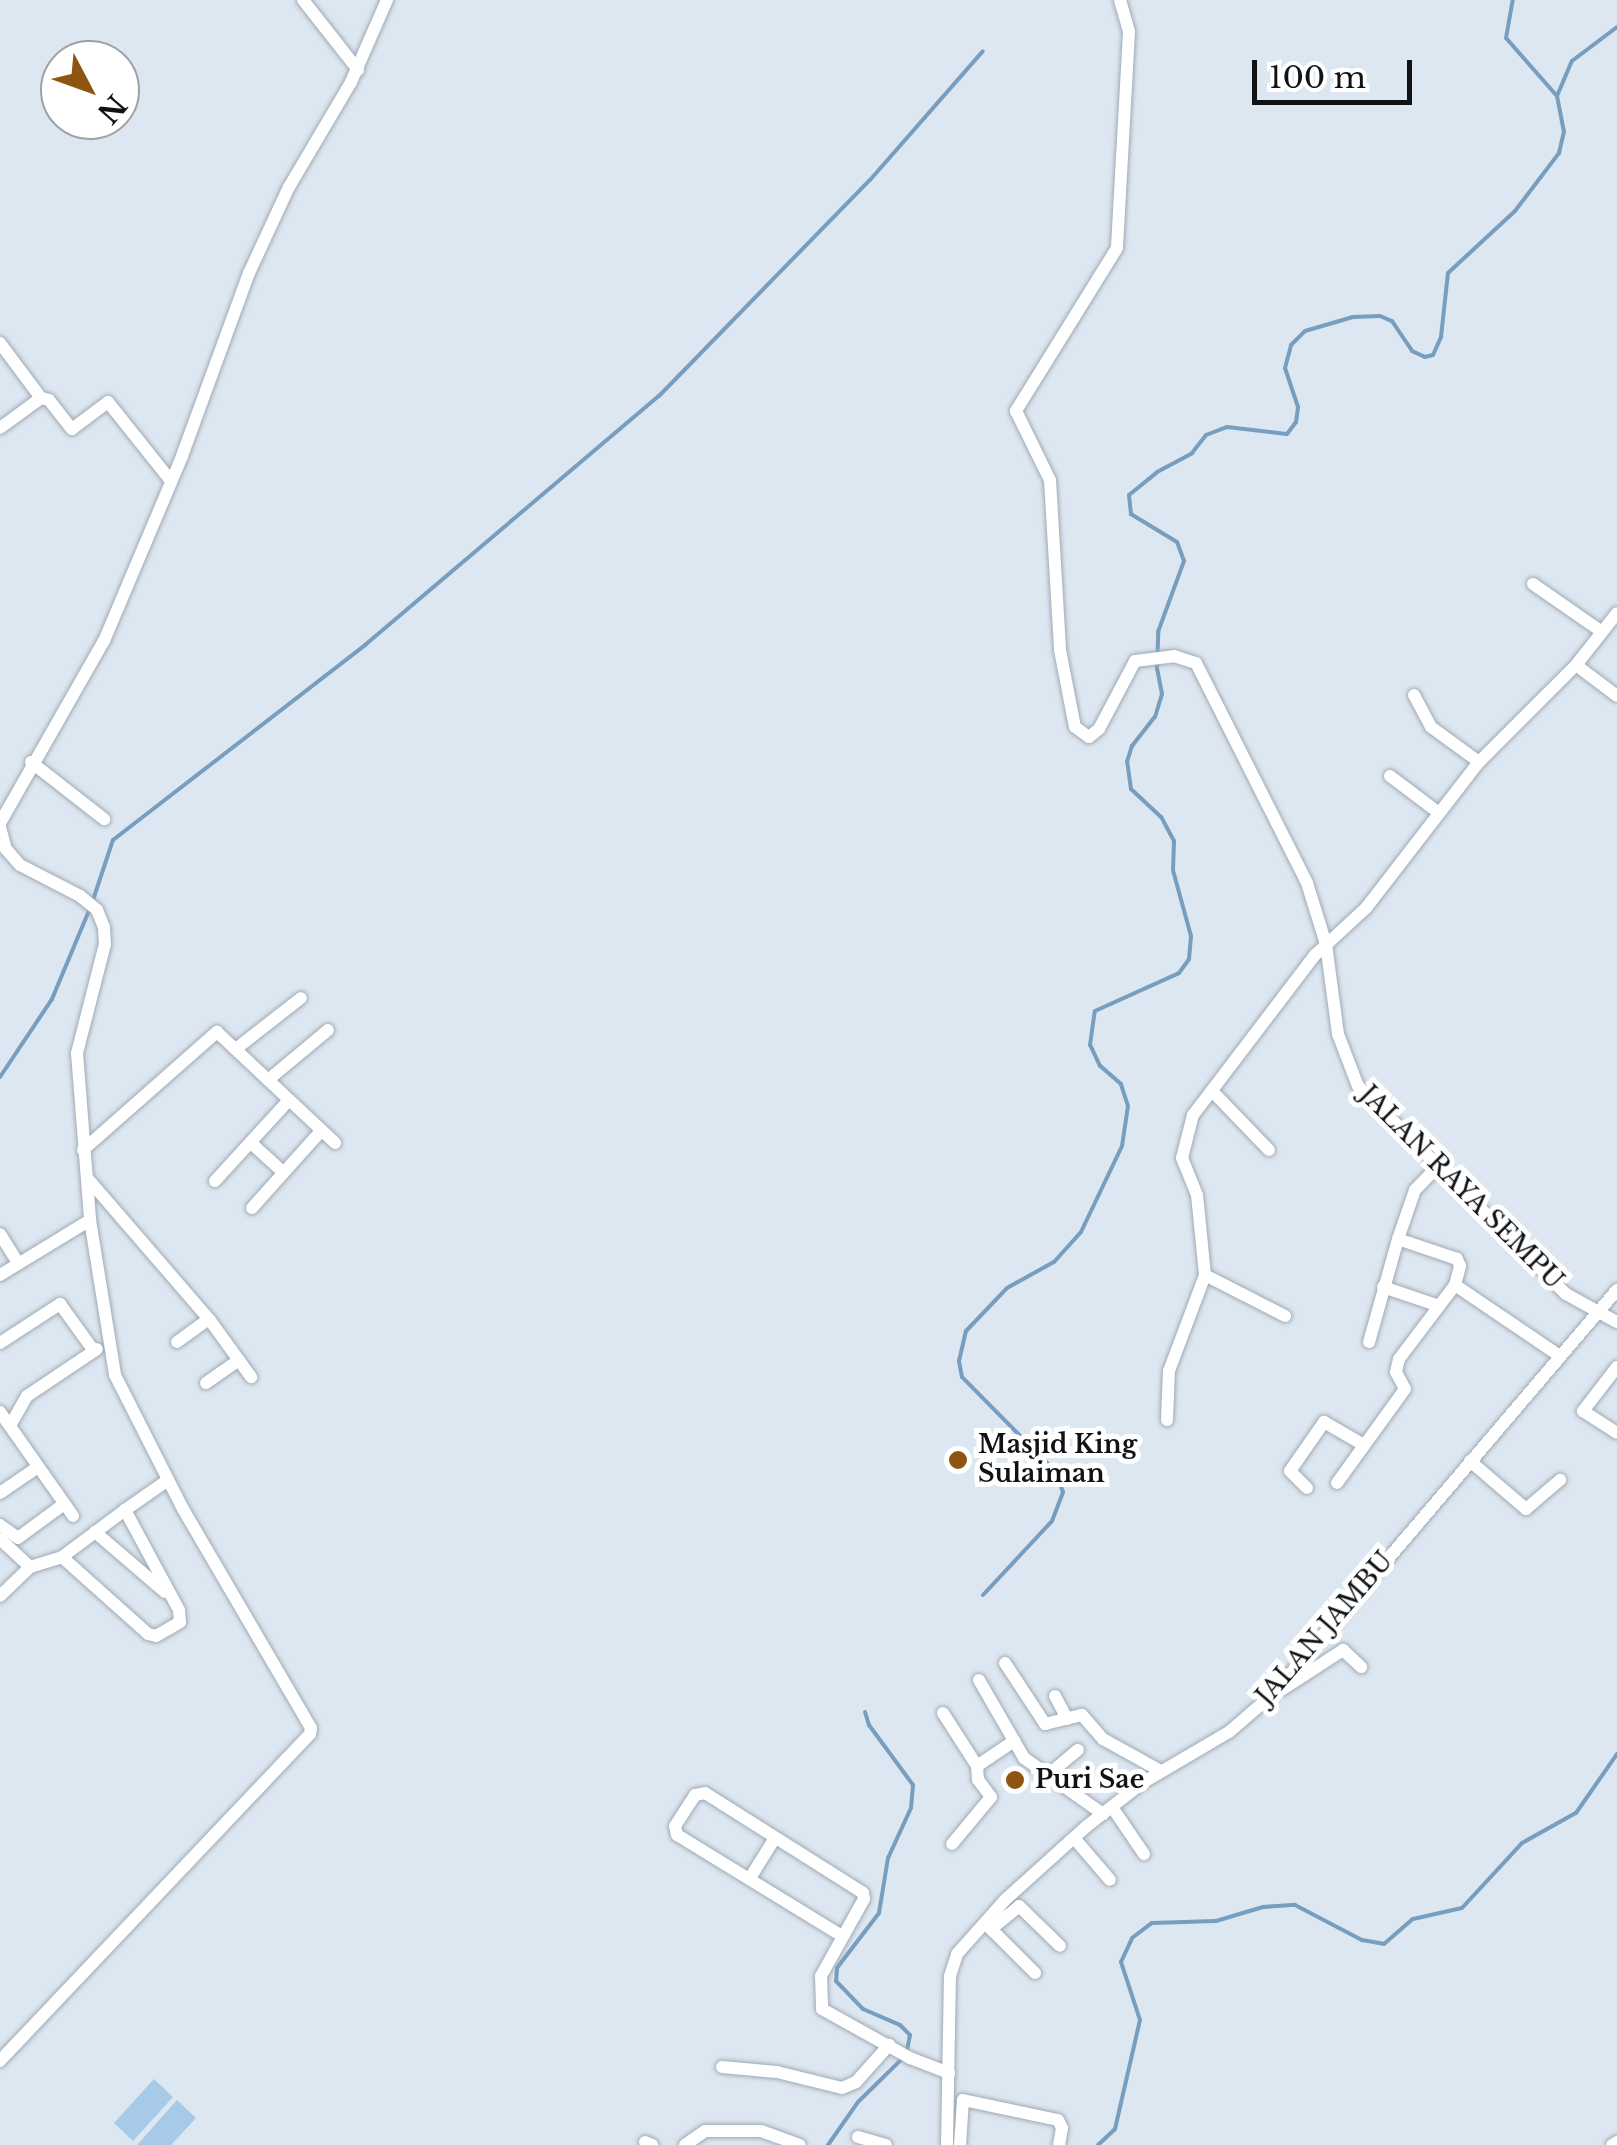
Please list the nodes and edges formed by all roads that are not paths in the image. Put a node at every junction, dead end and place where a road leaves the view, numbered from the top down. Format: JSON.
{"nodes":[{"id":1,"x":303,"y":0,"type":"edge"},
{"id":2,"x":387,"y":0,"type":"edge"},
{"id":3,"x":1120,"y":0,"type":"edge"},
{"id":4,"x":358,"y":70,"type":"junction"},
{"id":5,"x":0,"y":343,"type":"edge"},
{"id":6,"x":41,"y":398,"type":"junction"},
{"id":7,"x":0,"y":428,"type":"edge"},
{"id":8,"x":172,"y":480,"type":"junction"},
{"id":9,"x":1533,"y":584,"type":"dead end"},
{"id":10,"x":1617,"y":613,"type":"edge"},
{"id":11,"x":1602,"y":632,"type":"junction"},
{"id":12,"x":1576,"y":665,"type":"junction"},
{"id":13,"x":1414,"y":695,"type":"dead end"},
{"id":14,"x":1617,"y":696,"type":"edge"},
{"id":15,"x":31,"y":762,"type":"junction"},
{"id":16,"x":1479,"y":762,"type":"junction"},
{"id":17,"x":1390,"y":776,"type":"dead end"},
{"id":18,"x":1439,"y":813,"type":"junction"},
{"id":19,"x":104,"y":819,"type":"dead end"},
{"id":20,"x":0,"y":825,"type":"edge"},
{"id":21,"x":1326,"y":944,"type":"junction"},
{"id":22,"x":301,"y":998,"type":"dead end"},
{"id":23,"x":328,"y":1030,"type":"dead end"},
{"id":24,"x":237,"y":1048,"type":"junction"},
{"id":25,"x":268,"y":1080,"type":"junction"},
{"id":26,"x":1212,"y":1091,"type":"junction"},
{"id":27,"x":288,"y":1102,"type":"junction"},
{"id":28,"x":321,"y":1131,"type":"junction"},
{"id":29,"x":251,"y":1142,"type":"junction"},
{"id":30,"x":335,"y":1144,"type":"dead end"},
{"id":31,"x":83,"y":1150,"type":"junction"},
{"id":32,"x":1269,"y":1150,"type":"dead end"},
{"id":33,"x":1438,"y":1166,"type":"junction"},
{"id":34,"x":283,"y":1172,"type":"junction"},
{"id":35,"x":88,"y":1179,"type":"junction"},
{"id":36,"x":214,"y":1180,"type":"dead end"},
{"id":37,"x":252,"y":1208,"type":"dead end"},
{"id":38,"x":90,"y":1220,"type":"junction"},
{"id":39,"x":0,"y":1234,"type":"edge"},
{"id":40,"x":1398,"y":1239,"type":"junction"},
{"id":41,"x":18,"y":1263,"type":"junction"},
{"id":42,"x":0,"y":1275,"type":"edge"},
{"id":43,"x":1205,"y":1275,"type":"junction"},
{"id":44,"x":1455,"y":1285,"type":"junction"},
{"id":45,"x":1383,"y":1287,"type":"junction"},
{"id":46,"x":1617,"y":1290,"type":"edge"},
{"id":47,"x":1439,"y":1306,"type":"junction"},
{"id":48,"x":1598,"y":1313,"type":"junction"},
{"id":49,"x":1285,"y":1316,"type":"dead end"},
{"id":50,"x":209,"y":1319,"type":"junction"},
{"id":51,"x":1617,"y":1322,"type":"edge"},
{"id":52,"x":176,"y":1342,"type":"dead end"},
{"id":53,"x":1369,"y":1342,"type":"dead end"},
{"id":54,"x":0,"y":1343,"type":"edge"},
{"id":55,"x":108,"y":1343,"type":"junction"},
{"id":56,"x":94,"y":1351,"type":"junction"},
{"id":57,"x":1560,"y":1356,"type":"junction"},
{"id":58,"x":239,"y":1360,"type":"junction"},
{"id":59,"x":1617,"y":1368,"type":"edge"},
{"id":60,"x":251,"y":1377,"type":"dead end"},
{"id":61,"x":206,"y":1383,"type":"dead end"},
{"id":62,"x":0,"y":1412,"type":"edge"},
{"id":63,"x":1167,"y":1420,"type":"dead end"},
{"id":64,"x":12,"y":1422,"type":"junction"},
{"id":65,"x":1617,"y":1434,"type":"edge"},
{"id":66,"x":1364,"y":1446,"type":"junction"},
{"id":67,"x":1470,"y":1460,"type":"junction"},
{"id":68,"x":38,"y":1466,"type":"junction"},
{"id":69,"x":168,"y":1480,"type":"junction"},
{"id":70,"x":1560,"y":1480,"type":"dead end"},
{"id":71,"x":1337,"y":1483,"type":"dead end"},
{"id":72,"x":1307,"y":1488,"type":"dead end"},
{"id":73,"x":0,"y":1494,"type":"edge"},
{"id":74,"x":125,"y":1510,"type":"junction"},
{"id":75,"x":0,"y":1525,"type":"edge"},
{"id":76,"x":94,"y":1532,"type":"junction"},
{"id":77,"x":0,"y":1539,"type":"edge"},
{"id":78,"x":62,"y":1557,"type":"junction"},
{"id":79,"x":30,"y":1566,"type":"junction"},
{"id":80,"x":0,"y":1596,"type":"edge"},
{"id":81,"x":174,"y":1600,"type":"junction"},
{"id":82,"x":1332,"y":1627,"type":"junction"},
{"id":83,"x":1332,"y":1656,"type":"junction"},
{"id":84,"x":1005,"y":1663,"type":"dead end"},
{"id":85,"x":1361,"y":1667,"type":"dead end"},
{"id":86,"x":979,"y":1680,"type":"dead end"},
{"id":87,"x":1273,"y":1694,"type":"junction"},
{"id":88,"x":1055,"y":1696,"type":"dead end"},
{"id":89,"x":942,"y":1712,"type":"dead end"},
{"id":90,"x":1067,"y":1719,"type":"junction"},
{"id":91,"x":1014,"y":1741,"type":"junction"},
{"id":92,"x":1078,"y":1750,"type":"dead end"},
{"id":93,"x":977,"y":1766,"type":"junction"},
{"id":94,"x":1161,"y":1770,"type":"junction"},
{"id":95,"x":1048,"y":1775,"type":"junction"},
{"id":96,"x":1108,"y":1810,"type":"junction"},
{"id":97,"x":775,"y":1838,"type":"junction"},
{"id":98,"x":1074,"y":1838,"type":"junction"},
{"id":99,"x":952,"y":1844,"type":"dead end"},
{"id":100,"x":1144,"y":1854,"type":"dead end"},
{"id":101,"x":750,"y":1878,"type":"junction"},
{"id":102,"x":1110,"y":1880,"type":"dead end"},
{"id":103,"x":987,"y":1925,"type":"junction"},
{"id":104,"x":842,"y":1936,"type":"junction"},
{"id":105,"x":1060,"y":1946,"type":"dead end"},
{"id":106,"x":1035,"y":1973,"type":"dead end"},
{"id":107,"x":899,"y":2051,"type":"junction"},
{"id":108,"x":0,"y":2061,"type":"edge"},
{"id":109,"x":722,"y":2067,"type":"dead end"},
{"id":110,"x":950,"y":2072,"type":"junction"},
{"id":111,"x":761,"y":2131,"type":"junction"},
{"id":112,"x":858,"y":2137,"type":"dead end"},
{"id":113,"x":685,"y":2145,"type":"edge"},
{"id":114,"x":756,"y":2145,"type":"edge"},
{"id":115,"x":800,"y":2145,"type":"edge"},
{"id":116,"x":886,"y":2145,"type":"edge"},
{"id":117,"x":948,"y":2145,"type":"edge"},
{"id":118,"x":960,"y":2145,"type":"edge"},
{"id":119,"x":1059,"y":2145,"type":"edge"}],
"edges":[{"from":1,"to":4,"type":"street"},
{"from":2,"to":4,"type":"street"},
{"from":3,"to":21,"type":"street","name":"JALAN RAYA SEMPU"},
{"from":4,"to":8,"type":"street"},
{"from":5,"to":6,"type":"street"},
{"from":6,"to":7,"type":"street"},
{"from":6,"to":8,"type":"street"},
{"from":8,"to":15,"type":"street"},
{"from":9,"to":11,"type":"street"},
{"from":10,"to":11,"type":"street"},
{"from":11,"to":12,"type":"street"},
{"from":12,"to":14,"type":"street"},
{"from":12,"to":16,"type":"street"},
{"from":13,"to":16,"type":"street"},
{"from":15,"to":19,"type":"street"},
{"from":15,"to":20,"type":"street"},
{"from":16,"to":18,"type":"street"},
{"from":17,"to":18,"type":"street"},
{"from":18,"to":21,"type":"street"},
{"from":20,"to":31,"type":"street"},
{"from":21,"to":26,"type":"street"},
{"from":21,"to":33,"type":"street","name":"JALAN RAYA SEMPU"},
{"from":22,"to":24,"type":"street"},
{"from":23,"to":25,"type":"street"},
{"from":24,"to":25,"type":"street"},
{"from":24,"to":31,"type":"street"},
{"from":25,"to":27,"type":"street"},
{"from":26,"to":32,"type":"street"},
{"from":26,"to":43,"type":"street"},
{"from":27,"to":28,"type":"street"},
{"from":27,"to":29,"type":"street"},
{"from":28,"to":30,"type":"street"},
{"from":28,"to":34,"type":"street"},
{"from":29,"to":34,"type":"street"},
{"from":29,"to":36,"type":"street"},
{"from":31,"to":35,"type":"street"},
{"from":33,"to":40,"type":"street"},
{"from":33,"to":48,"type":"street","name":"JALAN RAYA SEMPU"},
{"from":34,"to":37,"type":"street"},
{"from":35,"to":38,"type":"street"},
{"from":35,"to":50,"type":"street"},
{"from":38,"to":41,"type":"street"},
{"from":38,"to":55,"type":"street"},
{"from":39,"to":41,"type":"street"},
{"from":40,"to":44,"type":"street"},
{"from":40,"to":45,"type":"street"},
{"from":41,"to":42,"type":"street"},
{"from":43,"to":49,"type":"street"},
{"from":43,"to":63,"type":"street"},
{"from":44,"to":47,"type":"street"},
{"from":44,"to":57,"type":"street"},
{"from":45,"to":47,"type":"street"},
{"from":45,"to":53,"type":"street"},
{"from":46,"to":48,"type":"street","name":"JALAN JAMBU"},
{"from":47,"to":66,"type":"street"},
{"from":48,"to":51,"type":"street","name":"JALAN RAYA SEMPU"},
{"from":48,"to":57,"type":"street","name":"JALAN JAMBU"},
{"from":50,"to":52,"type":"street"},
{"from":50,"to":58,"type":"street"},
{"from":54,"to":56,"type":"street"},
{"from":55,"to":56,"type":"street"},
{"from":55,"to":69,"type":"street"},
{"from":56,"to":64,"type":"street"},
{"from":57,"to":67,"type":"street","name":"JALAN JAMBU"},
{"from":58,"to":60,"type":"street"},
{"from":58,"to":61,"type":"street"},
{"from":59,"to":65,"type":"street"},
{"from":62,"to":64,"type":"street"},
{"from":64,"to":68,"type":"street"},
{"from":66,"to":71,"type":"street"},
{"from":66,"to":72,"type":"street"},
{"from":67,"to":70,"type":"street"},
{"from":67,"to":82,"type":"street","name":"JALAN JAMBU"},
{"from":68,"to":73,"type":"street"},
{"from":68,"to":75,"type":"street"},
{"from":69,"to":74,"type":"street"},
{"from":69,"to":108,"type":"street"},
{"from":74,"to":76,"type":"street"},
{"from":74,"to":81,"type":"street"},
{"from":76,"to":78,"type":"street"},
{"from":76,"to":81,"type":"street"},
{"from":77,"to":79,"type":"street"},
{"from":78,"to":79,"type":"street"},
{"from":78,"to":81,"type":"street"},
{"from":79,"to":80,"type":"street"},
{"from":82,"to":83,"type":"street"},
{"from":82,"to":87,"type":"street","name":"JALAN JAMBU"},
{"from":83,"to":85,"type":"street"},
{"from":83,"to":87,"type":"street"},
{"from":84,"to":90,"type":"street"},
{"from":86,"to":91,"type":"street"},
{"from":87,"to":94,"type":"street","name":"JALAN JAMBU"},
{"from":88,"to":90,"type":"street"},
{"from":89,"to":93,"type":"street"},
{"from":90,"to":94,"type":"street"},
{"from":91,"to":93,"type":"street"},
{"from":91,"to":95,"type":"street"},
{"from":92,"to":95,"type":"street"},
{"from":93,"to":99,"type":"street"},
{"from":94,"to":96,"type":"street","name":"JALAN JAMBU"},
{"from":95,"to":96,"type":"street"},
{"from":96,"to":98,"type":"street","name":"JALAN JAMBU"},
{"from":96,"to":100,"type":"street"},
{"from":97,"to":101,"type":"street"},
{"from":97,"to":101,"type":"street"},
{"from":97,"to":104,"type":"street"},
{"from":98,"to":102,"type":"street"},
{"from":98,"to":103,"type":"street","name":"JALAN JAMBU"},
{"from":101,"to":104,"type":"street"},
{"from":103,"to":105,"type":"street"},
{"from":103,"to":106,"type":"street"},
{"from":103,"to":110,"type":"street","name":"JALAN JAMBU"},
{"from":104,"to":107,"type":"street"},
{"from":107,"to":109,"type":"street"},
{"from":107,"to":110,"type":"street"},
{"from":110,"to":117,"type":"street","name":"JALAN JAMBU"},
{"from":111,"to":113,"type":"street"},
{"from":111,"to":114,"type":"street"},
{"from":111,"to":115,"type":"street"},
{"from":112,"to":116,"type":"street"},
{"from":118,"to":119,"type":"street"}]}
